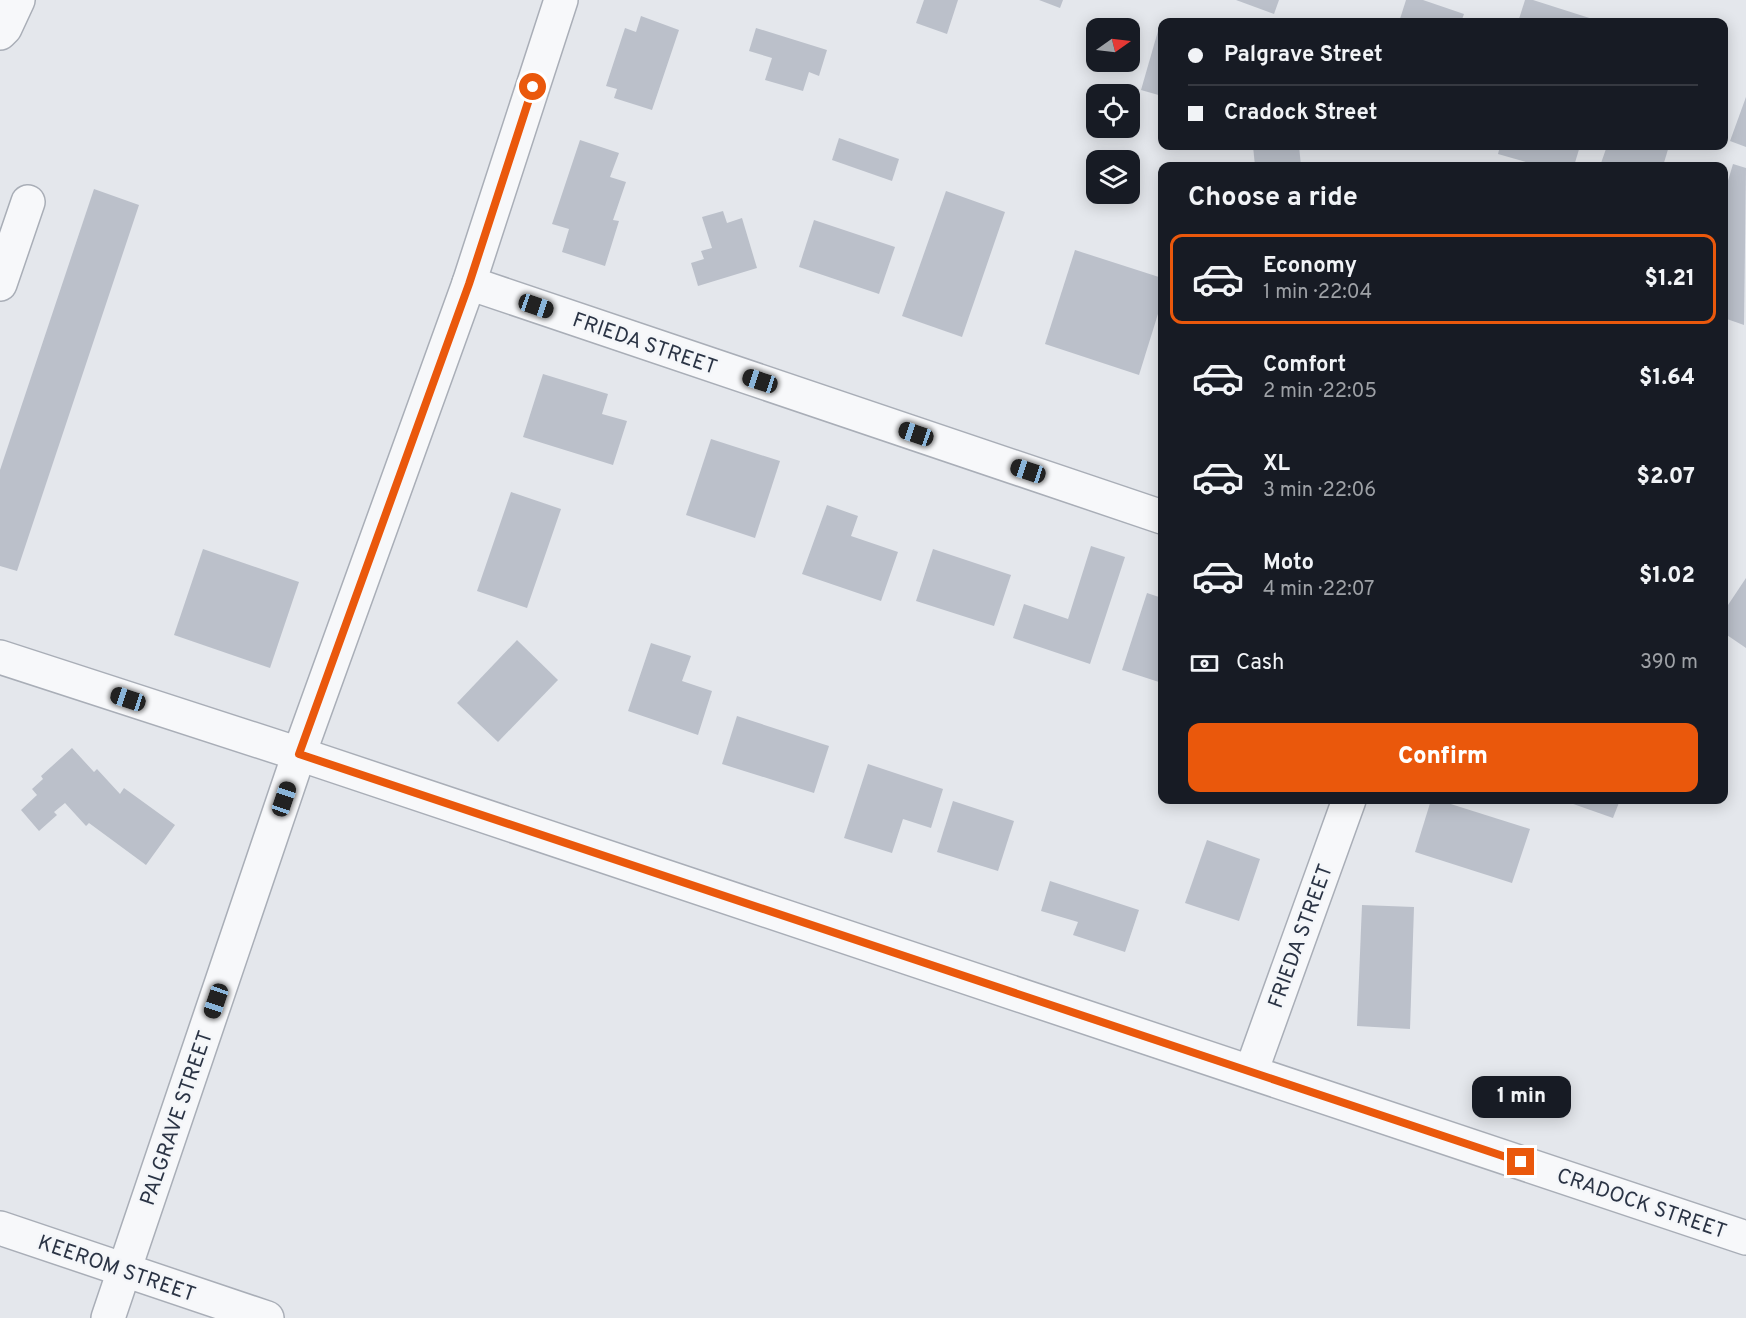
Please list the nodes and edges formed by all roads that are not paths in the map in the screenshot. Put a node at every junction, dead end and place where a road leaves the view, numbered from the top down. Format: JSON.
{"nodes":[{"id":1,"x":18,"y":0,"type":"edge"},
{"id":2,"x":561,"y":0,"type":"edge"},
{"id":3,"x":0,"y":33,"type":"edge"},
{"id":4,"x":28,"y":202,"type":"dead end"},
{"id":5,"x":0,"y":284,"type":"edge"},
{"id":6,"x":469,"y":284,"type":"junction"},
{"id":7,"x":1158,"y":516,"type":"edge"},
{"id":8,"x":0,"y":657,"type":"edge"},
{"id":9,"x":299,"y":754,"type":"junction"},
{"id":10,"x":1348,"y":804,"type":"edge"},
{"id":11,"x":1251,"y":1072,"type":"junction"},
{"id":12,"x":0,"y":1228,"type":"edge"},
{"id":13,"x":1746,"y":1238,"type":"edge"},
{"id":14,"x":124,"y":1270,"type":"junction"},
{"id":15,"x":108,"y":1318,"type":"edge"},
{"id":16,"x":267,"y":1318,"type":"edge"}],
"edges":[{"from":1,"to":3,"type":"street"},
{"from":2,"to":6,"type":"street","name":"PALGRAVE STREET"},
{"from":4,"to":5,"type":"street"},
{"from":6,"to":7,"type":"street","name":"FRIEDA STREET"},
{"from":6,"to":9,"type":"street","name":"PALGRAVE STREET"},
{"from":8,"to":9,"type":"street","name":"CRADOCK STREET"},
{"from":9,"to":11,"type":"street","name":"CRADOCK STREET"},
{"from":9,"to":14,"type":"street","name":"PALGRAVE STREET"},
{"from":10,"to":11,"type":"street","name":"FRIEDA STREET"},
{"from":11,"to":13,"type":"street","name":"CRADOCK STREET"},
{"from":12,"to":14,"type":"street","name":"KEEROM STREET"},
{"from":14,"to":15,"type":"street","name":"PALGRAVE STREET"},
{"from":14,"to":16,"type":"street","name":"KEEROM STREET"}]}
